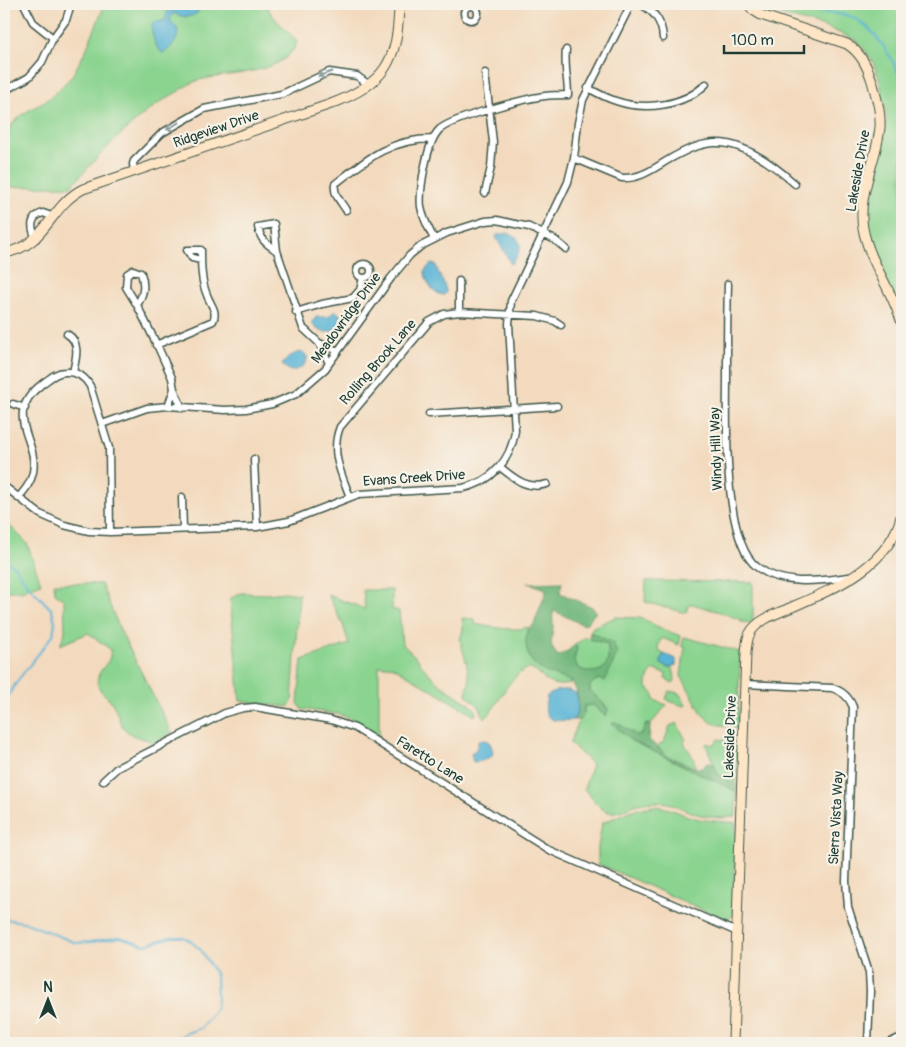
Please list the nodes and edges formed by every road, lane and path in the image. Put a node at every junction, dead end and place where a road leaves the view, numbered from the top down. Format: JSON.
{"nodes":[{"id":1,"x":24,"y":4,"type":"edge"},
{"id":2,"x":71,"y":4,"type":"edge"},
{"id":3,"x":399,"y":4,"type":"edge"},
{"id":4,"x":631,"y":4,"type":"edge"},
{"id":5,"x":640,"y":4,"type":"edge"},
{"id":6,"x":748,"y":4,"type":"edge"},
{"id":7,"x":53,"y":38,"type":"junction"},
{"id":8,"x":663,"y":38,"type":"dead end"},
{"id":9,"x":566,"y":50,"type":"dead end"},
{"id":10,"x":484,"y":73,"type":"dead end"},
{"id":11,"x":706,"y":84,"type":"dead end"},
{"id":12,"x":370,"y":85,"type":"junction"},
{"id":13,"x":5,"y":87,"type":"edge"},
{"id":14,"x":588,"y":88,"type":"junction"},
{"id":15,"x":488,"y":111,"type":"junction"},
{"id":16,"x":433,"y":139,"type":"junction"},
{"id":17,"x":574,"y":158,"type":"junction"},
{"id":18,"x":134,"y":172,"type":"junction"},
{"id":19,"x":795,"y":184,"type":"dead end"},
{"id":20,"x":485,"y":193,"type":"dead end"},
{"id":21,"x":346,"y":210,"type":"dead end"},
{"id":22,"x":54,"y":217,"type":"junction"},
{"id":23,"x":544,"y":231,"type":"junction"},
{"id":24,"x":36,"y":239,"type":"junction"},
{"id":25,"x":434,"y":239,"type":"junction"},
{"id":26,"x":566,"y":249,"type":"dead end"},
{"id":27,"x":277,"y":251,"type":"dead end"},
{"id":28,"x":4,"y":253,"type":"edge"},
{"id":29,"x":201,"y":260,"type":"dead end"},
{"id":30,"x":363,"y":278,"type":"dead end"},
{"id":31,"x":459,"y":280,"type":"dead end"},
{"id":32,"x":728,"y":284,"type":"dead end"},
{"id":33,"x":137,"y":305,"type":"junction"},
{"id":34,"x":296,"y":312,"type":"junction"},
{"id":35,"x":459,"y":312,"type":"junction"},
{"id":36,"x":509,"y":315,"type":"junction"},
{"id":37,"x":902,"y":324,"type":"edge"},
{"id":38,"x":562,"y":325,"type":"dead end"},
{"id":39,"x":67,"y":334,"type":"dead end"},
{"id":40,"x":319,"y":343,"type":"junction"},
{"id":41,"x":156,"y":344,"type":"junction"},
{"id":42,"x":338,"y":351,"type":"junction"},
{"id":43,"x":330,"y":363,"type":"junction"},
{"id":44,"x":73,"y":372,"type":"junction"},
{"id":45,"x":174,"y":389,"type":"junction"},
{"id":46,"x":13,"y":404,"type":"dead end"},
{"id":47,"x":168,"y":406,"type":"junction"},
{"id":48,"x":557,"y":406,"type":"dead end"},
{"id":49,"x":25,"y":408,"type":"junction"},
{"id":50,"x":182,"y":408,"type":"junction"},
{"id":51,"x":514,"y":409,"type":"junction"},
{"id":52,"x":429,"y":414,"type":"dead end"},
{"id":53,"x":102,"y":424,"type":"junction"},
{"id":54,"x":254,"y":459,"type":"dead end"},
{"id":55,"x":500,"y":467,"type":"junction"},
{"id":56,"x":547,"y":484,"type":"dead end"},
{"id":57,"x":4,"y":486,"type":"edge"},
{"id":58,"x":182,"y":497,"type":"dead end"},
{"id":59,"x":350,"y":497,"type":"junction"},
{"id":60,"x":18,"y":498,"type":"junction"},
{"id":61,"x":902,"y":515,"type":"edge"},
{"id":62,"x":257,"y":527,"type":"junction"},
{"id":63,"x":183,"y":529,"type":"junction"},
{"id":64,"x":110,"y":532,"type":"junction"},
{"id":65,"x":852,"y":577,"type":"junction"},
{"id":66,"x":745,"y":684,"type":"junction"},
{"id":67,"x":103,"y":780,"type":"dead end"},
{"id":68,"x":737,"y":932,"type":"junction"},
{"id":69,"x":902,"y":1037,"type":"edge"},
{"id":70,"x":733,"y":1043,"type":"edge"},
{"id":71,"x":868,"y":1043,"type":"edge"},
{"id":72,"x":888,"y":1043,"type":"edge"}],
"edges":[{"from":1,"to":7,"type":"street"},
{"from":2,"to":7,"type":"street"},
{"from":3,"to":12,"type":"street","name":"Ridgeview Drive"},
{"from":4,"to":14,"type":"street"},
{"from":5,"to":8,"type":"street"},
{"from":6,"to":37,"type":"street","name":"Lakeside Drive"},
{"from":7,"to":13,"type":"street"},
{"from":9,"to":15,"type":"street"},
{"from":10,"to":15,"type":"street"},
{"from":11,"to":14,"type":"street"},
{"from":12,"to":18,"type":"street","name":"Ridgeview Drive"},
{"from":12,"to":18,"type":"street","one_way":true},
{"from":14,"to":17,"type":"street"},
{"from":15,"to":16,"type":"street"},
{"from":15,"to":20,"type":"street"},
{"from":16,"to":21,"type":"street"},
{"from":16,"to":25,"type":"street"},
{"from":17,"to":19,"type":"street"},
{"from":17,"to":23,"type":"street"},
{"from":18,"to":22,"type":"street","name":"Ridgeview Drive"},
{"from":22,"to":24,"type":"street","name":"Ridgeview Drive"},
{"from":22,"to":24,"type":"street"},
{"from":23,"to":25,"type":"street","name":"Meadowridge Drive"},
{"from":23,"to":26,"type":"street","name":"Meadowridge Drive"},
{"from":23,"to":36,"type":"street","name":"Evans Creek Drive"},
{"from":24,"to":28,"type":"street","name":"Ridgeview Drive"},
{"from":25,"to":42,"type":"street","name":"Meadowridge Drive"},
{"from":27,"to":34,"type":"street"},
{"from":29,"to":41,"type":"street"},
{"from":30,"to":34,"type":"street"},
{"from":31,"to":35,"type":"street"},
{"from":32,"to":65,"type":"street","name":"Windy Hill Way"},
{"from":33,"to":33,"type":"street"},
{"from":33,"to":41,"type":"street"},
{"from":34,"to":40,"type":"street"},
{"from":35,"to":36,"type":"street","name":"Rolling Brook Lane"},
{"from":35,"to":59,"type":"street","name":"Rolling Brook Lane"},
{"from":36,"to":38,"type":"street","name":"Rolling Brook Lane"},
{"from":36,"to":51,"type":"street","name":"Evans Creek Drive"},
{"from":39,"to":44,"type":"street"},
{"from":40,"to":42,"type":"street"},
{"from":40,"to":43,"type":"street"},
{"from":41,"to":45,"type":"street"},
{"from":42,"to":43,"type":"street","name":"Meadowridge Drive"},
{"from":43,"to":50,"type":"street","name":"Meadowridge Drive"},
{"from":44,"to":49,"type":"street"},
{"from":44,"to":53,"type":"street"},
{"from":45,"to":47,"type":"street"},
{"from":45,"to":50,"type":"street"},
{"from":46,"to":49,"type":"street"},
{"from":47,"to":50,"type":"street","name":"Meadowridge Drive"},
{"from":47,"to":53,"type":"street","name":"Meadowridge Drive"},
{"from":48,"to":51,"type":"street"},
{"from":49,"to":60,"type":"street"},
{"from":51,"to":52,"type":"street"},
{"from":51,"to":55,"type":"street","name":"Evans Creek Drive"},
{"from":53,"to":64,"type":"street"},
{"from":54,"to":62,"type":"street"},
{"from":55,"to":56,"type":"street"},
{"from":55,"to":59,"type":"street","name":"Evans Creek Drive"},
{"from":57,"to":60,"type":"street","name":"Evans Creek Drive"},
{"from":58,"to":63,"type":"street"},
{"from":59,"to":62,"type":"street","name":"Evans Creek Drive"},
{"from":60,"to":64,"type":"street","name":"Evans Creek Drive"},
{"from":61,"to":65,"type":"street","name":"Lakeside Drive"},
{"from":62,"to":63,"type":"street","name":"Evans Creek Drive"},
{"from":63,"to":64,"type":"street","name":"Evans Creek Drive"},
{"from":65,"to":66,"type":"street","name":"Lakeside Drive"},
{"from":66,"to":68,"type":"street","name":"Lakeside Drive"},
{"from":66,"to":71,"type":"street","name":"Sierra Vista Way"},
{"from":67,"to":68,"type":"street","name":"Faretto Lane"},
{"from":68,"to":70,"type":"street","name":"Lakeside Drive"},
{"from":69,"to":72,"type":"street"}]}
